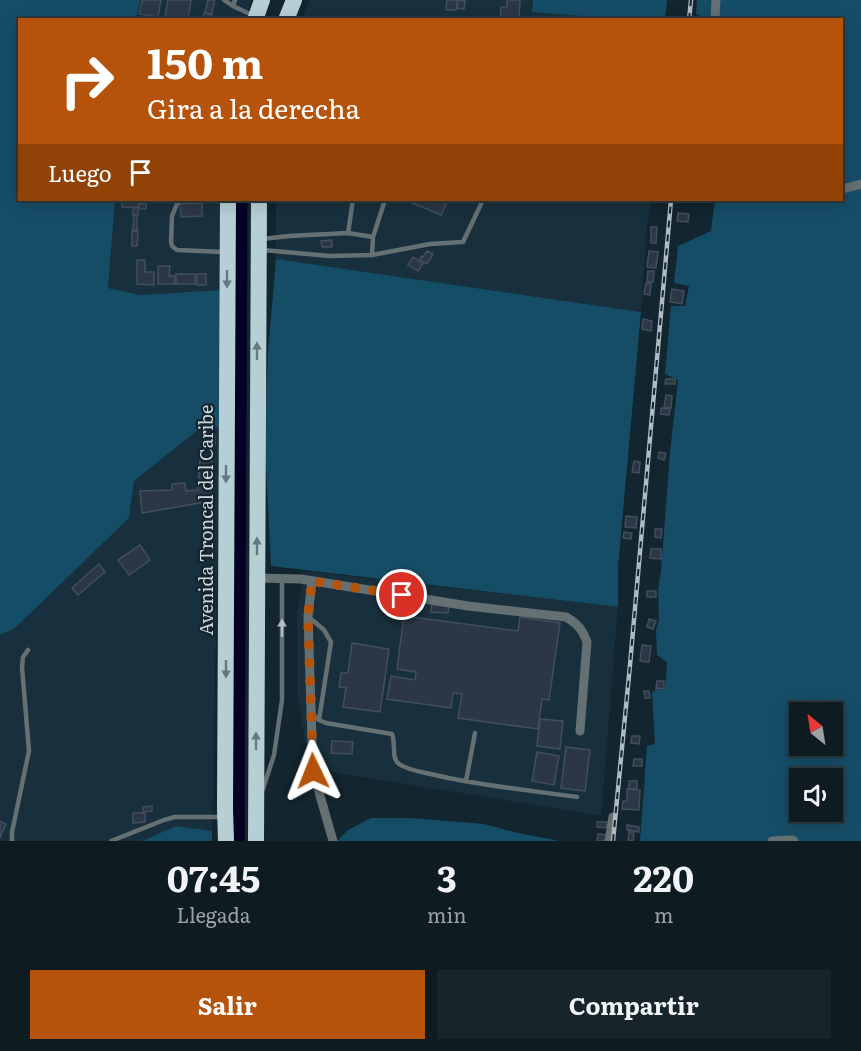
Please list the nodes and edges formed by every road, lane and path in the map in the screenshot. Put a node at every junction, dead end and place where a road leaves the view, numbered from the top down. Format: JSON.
{"nodes":[{"id":1,"x":224,"y":0,"type":"edge"},
{"id":2,"x":262,"y":0,"type":"edge"},
{"id":3,"x":294,"y":0,"type":"edge"},
{"id":4,"x":716,"y":0,"type":"edge"},
{"id":5,"x":234,"y":3,"type":"edge"},
{"id":6,"x":255,"y":18,"type":"edge"},
{"id":7,"x":287,"y":18,"type":"edge"},
{"id":8,"x":716,"y":18,"type":"edge"},
{"id":9,"x":861,"y":184,"type":"edge"},
{"id":10,"x":843,"y":189,"type":"edge"},
{"id":11,"x":181,"y":201,"type":"edge"},
{"id":12,"x":228,"y":201,"type":"edge"},
{"id":13,"x":259,"y":201,"type":"edge"},
{"id":14,"x":353,"y":201,"type":"edge"},
{"id":15,"x":385,"y":201,"type":"edge"},
{"id":16,"x":483,"y":201,"type":"edge"},
{"id":17,"x":348,"y":233,"type":"junction"},
{"id":18,"x":373,"y":237,"type":"junction"},
{"id":19,"x":258,"y":245,"type":"junction"},
{"id":20,"x":227,"y":252,"type":"junction"},
{"id":21,"x":372,"y":255,"type":"junction"},
{"id":22,"x":257,"y":578,"type":"junction"},
{"id":23,"x":282,"y":578,"type":"junction"},
{"id":24,"x":312,"y":581,"type":"junction"},
{"id":25,"x":308,"y":616,"type":"junction"},
{"id":26,"x":28,"y":650,"type":"dead end"},
{"id":27,"x":315,"y":717,"type":"junction"},
{"id":28,"x":580,"y":731,"type":"dead end"},
{"id":29,"x":475,"y":733,"type":"dead end"},
{"id":30,"x":466,"y":782,"type":"junction"},
{"id":31,"x":577,"y":797,"type":"dead end"},
{"id":32,"x":256,"y":809,"type":"junction"},
{"id":33,"x":226,"y":817,"type":"junction"},
{"id":34,"x":613,"y":817,"type":"dead end"},
{"id":35,"x":12,"y":841,"type":"edge"},
{"id":36,"x":111,"y":841,"type":"edge"},
{"id":37,"x":226,"y":841,"type":"edge"},
{"id":38,"x":256,"y":841,"type":"edge"},
{"id":39,"x":333,"y":841,"type":"edge"},
{"id":40,"x":609,"y":841,"type":"edge"},
{"id":41,"x":772,"y":841,"type":"edge"},
{"id":42,"x":794,"y":841,"type":"edge"}],
"edges":[{"from":1,"to":5,"type":"lane"},
{"from":2,"to":6,"type":"highway"},
{"from":3,"to":7,"type":"highway"},
{"from":4,"to":8,"type":"street"},
{"from":5,"to":6,"type":"lane"},
{"from":9,"to":10,"type":"street"},
{"from":11,"to":20,"type":"lane"},
{"from":12,"to":20,"type":"highway","name":"Avenida Troncal del Caribe"},
{"from":13,"to":19,"type":"highway"},
{"from":14,"to":17,"type":"lane"},
{"from":15,"to":18,"type":"lane"},
{"from":16,"to":21,"type":"lane"},
{"from":17,"to":18,"type":"lane"},
{"from":17,"to":19,"type":"lane"},
{"from":18,"to":21,"type":"lane"},
{"from":19,"to":21,"type":"lane"},
{"from":22,"to":19,"type":"highway","one_way":true},
{"from":20,"to":33,"type":"highway","name":"Avenida Troncal del Caribe","one_way":true},
{"from":22,"to":23,"type":"street"},
{"from":32,"to":22,"type":"highway","one_way":true},
{"from":23,"to":24,"type":"street"},
{"from":32,"to":23,"type":"lane","one_way":true},
{"from":24,"to":25,"type":"street"},
{"from":24,"to":28,"type":"street"},
{"from":25,"to":27,"type":"street"},
{"from":25,"to":27,"type":"lane"},
{"from":26,"to":35,"type":"lane"},
{"from":27,"to":30,"type":"lane"},
{"from":27,"to":39,"type":"street"},
{"from":29,"to":30,"type":"lane"},
{"from":30,"to":31,"type":"lane"},
{"from":32,"to":38,"type":"highway"},
{"from":33,"to":36,"type":"lane"},
{"from":33,"to":37,"type":"highway","name":"Avenida Troncal del Caribe"},
{"from":34,"to":40,"type":"street"},
{"from":41,"to":42,"type":"street"}]}
